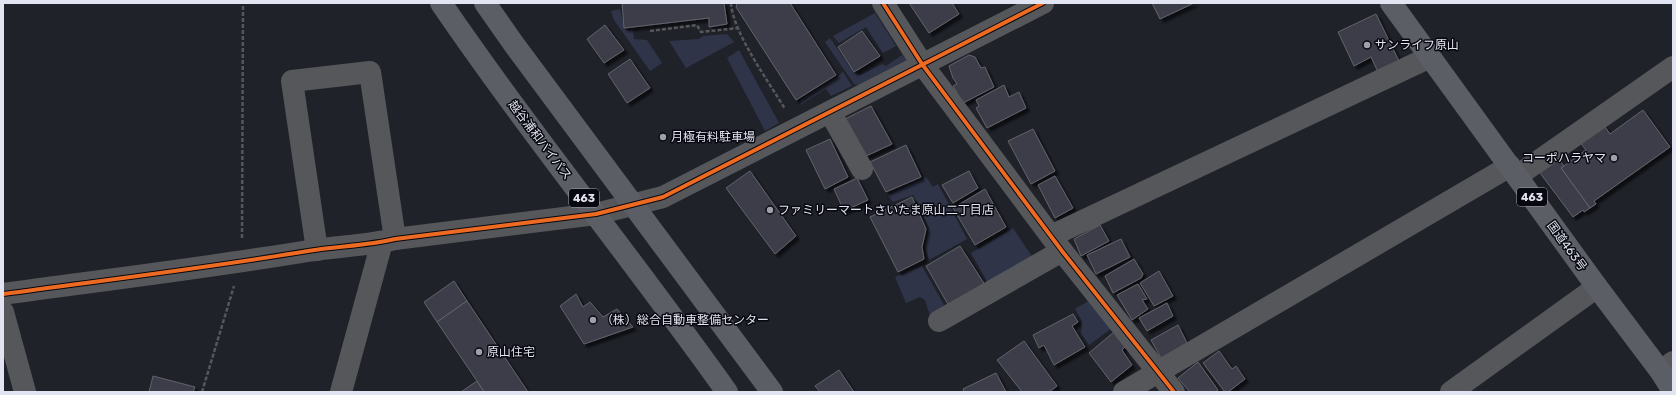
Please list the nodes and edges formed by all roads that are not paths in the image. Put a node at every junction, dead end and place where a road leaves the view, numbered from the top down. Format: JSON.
{"nodes":[{"id":1,"x":440,"y":3,"type":"edge"},
{"id":2,"x":485,"y":3,"type":"edge"},
{"id":3,"x":883,"y":3,"type":"edge"},
{"id":4,"x":1043,"y":3,"type":"edge"},
{"id":5,"x":1391,"y":3,"type":"edge"},
{"id":6,"x":1430,"y":57,"type":"junction"},
{"id":7,"x":922,"y":64,"type":"junction"},
{"id":8,"x":1673,"y":67,"type":"edge"},
{"id":9,"x":830,"y":112,"type":"junction"},
{"id":10,"x":862,"y":169,"type":"dead end"},
{"id":11,"x":1513,"y":171,"type":"junction"},
{"id":12,"x":633,"y":205,"type":"junction"},
{"id":13,"x":596,"y":214,"type":"junction"},
{"id":14,"x":389,"y":241,"type":"junction"},
{"id":15,"x":1057,"y":243,"type":"junction"},
{"id":16,"x":317,"y":250,"type":"junction"},
{"id":17,"x":1597,"y":287,"type":"junction"},
{"id":18,"x":3,"y":294,"type":"edge"},
{"id":19,"x":3,"y":312,"type":"edge"},
{"id":20,"x":939,"y":321,"type":"dead end"},
{"id":21,"x":1159,"y":372,"type":"junction"},
{"id":22,"x":1669,"y":381,"type":"edge"},
{"id":23,"x":722,"y":391,"type":"edge"},
{"id":24,"x":25,"y":392,"type":"edge"},
{"id":25,"x":341,"y":392,"type":"edge"},
{"id":26,"x":772,"y":392,"type":"edge"},
{"id":27,"x":1124,"y":392,"type":"edge"},
{"id":28,"x":1174,"y":392,"type":"edge"},
{"id":29,"x":1451,"y":392,"type":"edge"}],
"edges":[{"from":1,"to":13,"type":"highway","name":"越谷浦和バイパス","number":"463"},
{"from":2,"to":12,"type":"highway","number":"463"},
{"from":3,"to":7,"type":"street"},
{"from":4,"to":7,"type":"street"},
{"from":5,"to":6,"type":"highway","name":"国道463号","number":"463"},
{"from":6,"to":11,"type":"highway","name":"国道463号","number":"463"},
{"from":6,"to":15,"type":"street"},
{"from":7,"to":9,"type":"street"},
{"from":7,"to":15,"type":"street"},
{"from":8,"to":11,"type":"street"},
{"from":9,"to":10,"type":"street"},
{"from":9,"to":12,"type":"street"},
{"from":11,"to":17,"type":"highway","name":"国道463号","number":"463"},
{"from":11,"to":21,"type":"street"},
{"from":12,"to":13,"type":"street"},
{"from":12,"to":26,"type":"highway","number":"463"},
{"from":13,"to":14,"type":"street"},
{"from":13,"to":23,"type":"highway","name":"越谷浦和バイパス","number":"463"},
{"from":14,"to":16,"type":"street"},
{"from":14,"to":16,"type":"street"},
{"from":14,"to":25,"type":"street"},
{"from":15,"to":20,"type":"street"},
{"from":15,"to":21,"type":"street"},
{"from":16,"to":18,"type":"street"},
{"from":17,"to":22,"type":"highway","name":"国道463号","number":"463"},
{"from":17,"to":29,"type":"street"},
{"from":19,"to":24,"type":"street"},
{"from":21,"to":27,"type":"street"},
{"from":21,"to":28,"type":"street"}]}
